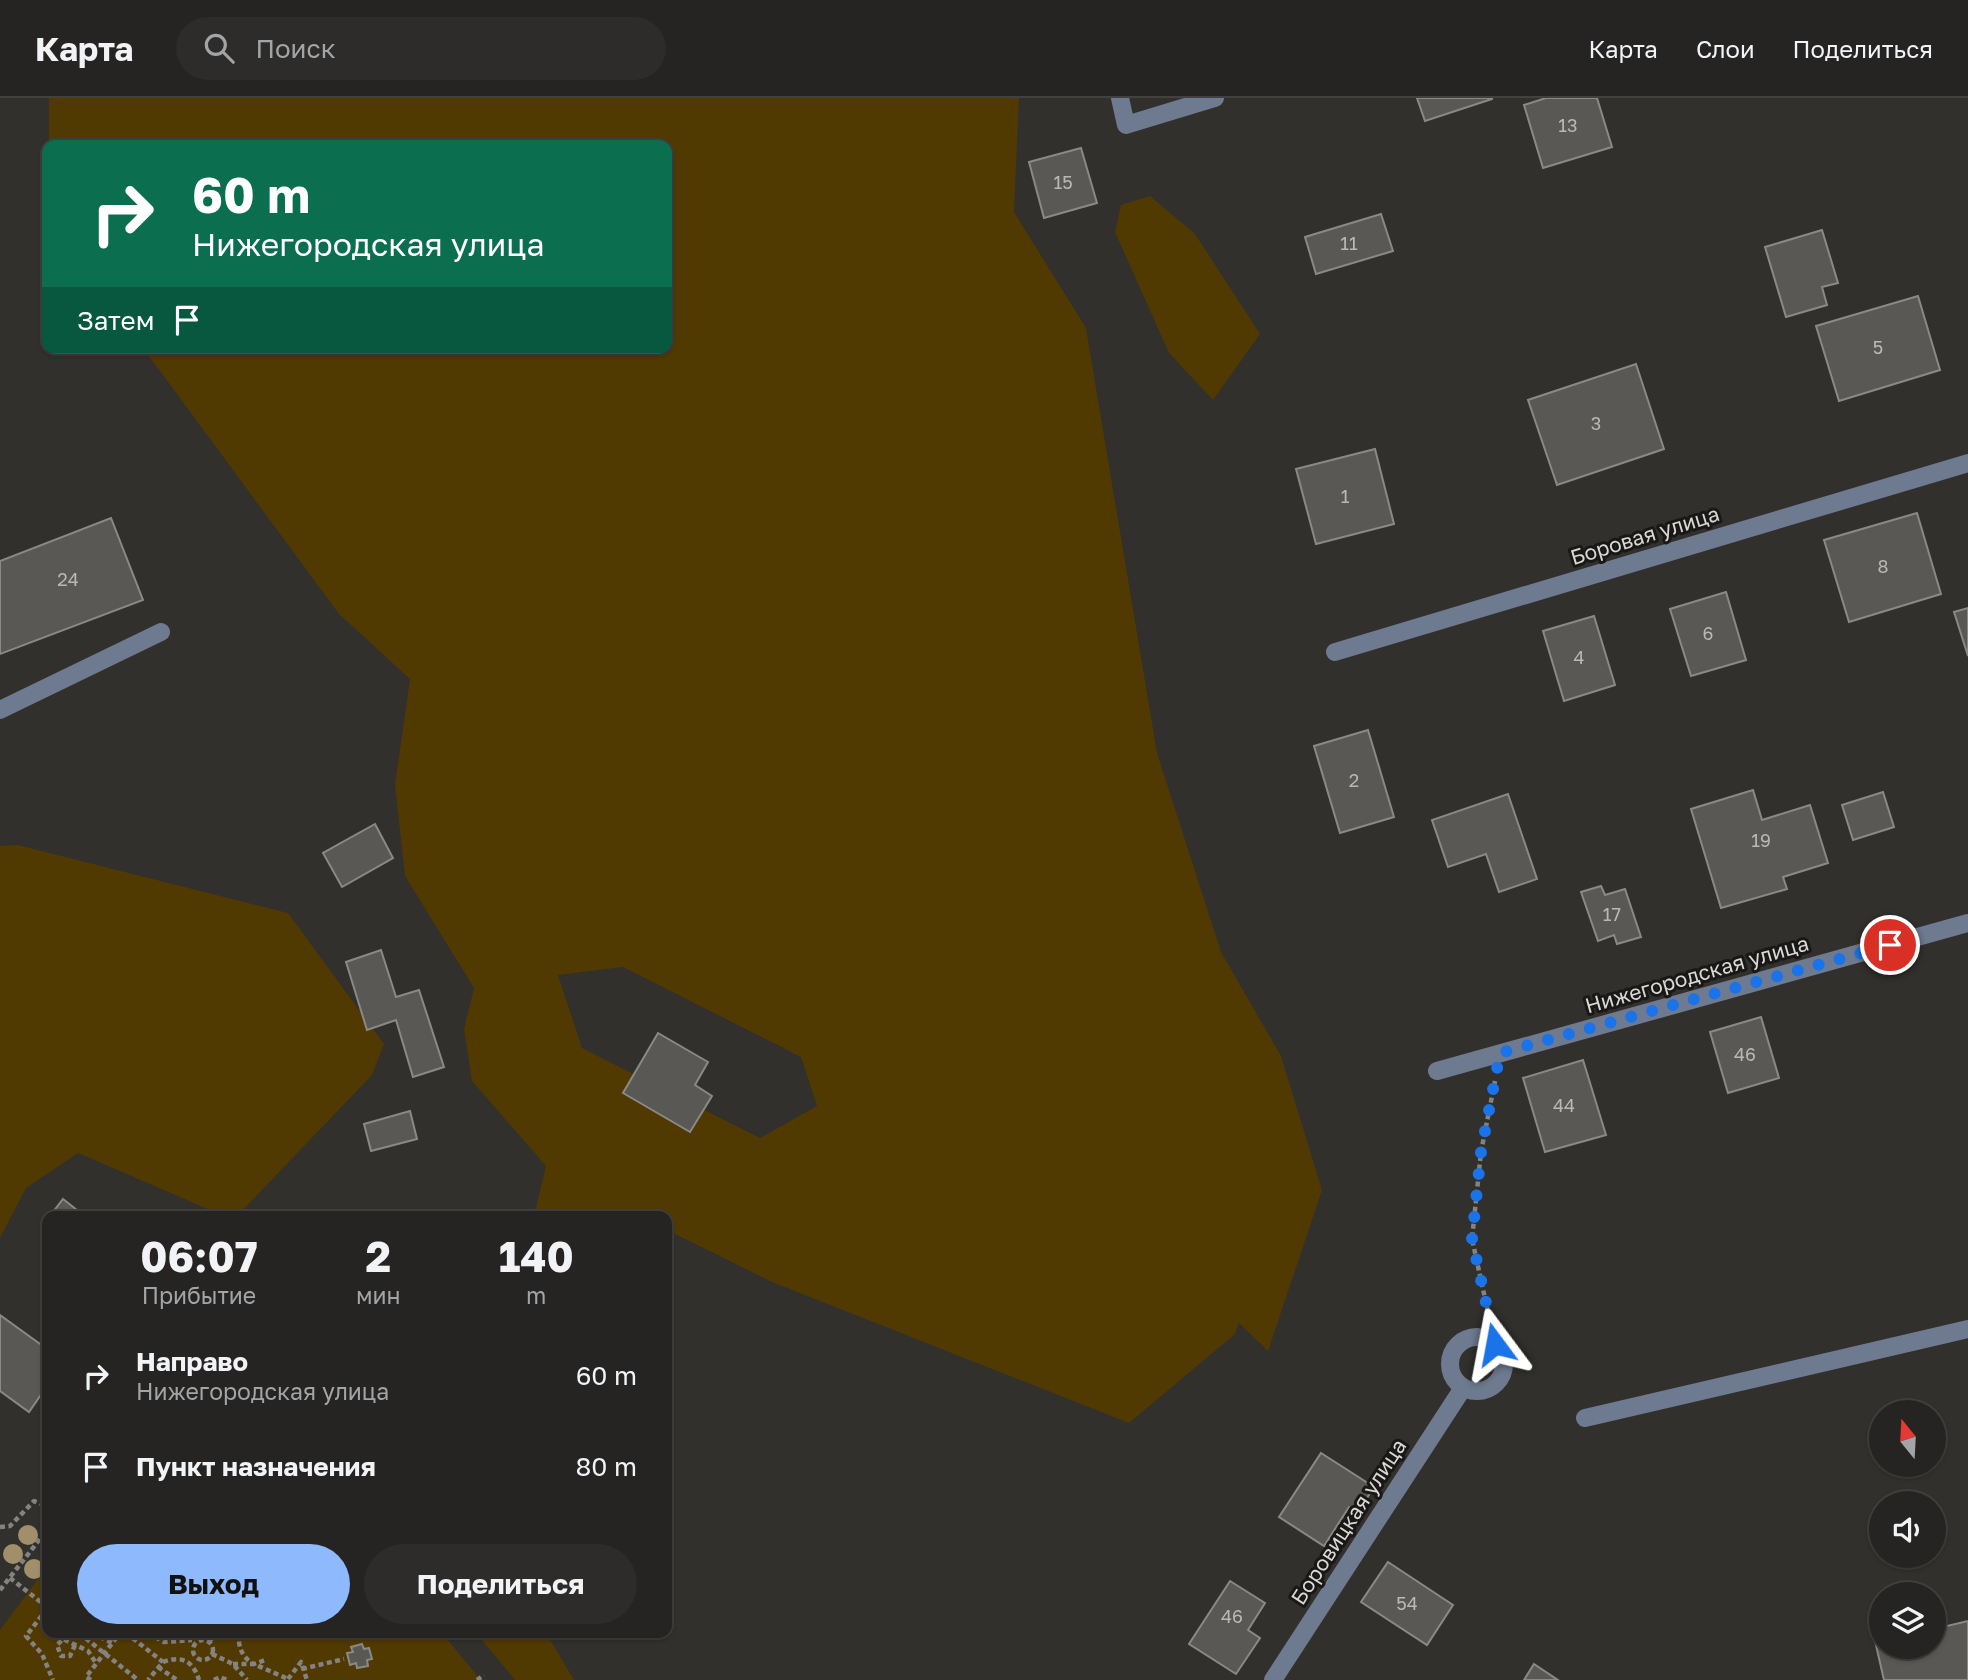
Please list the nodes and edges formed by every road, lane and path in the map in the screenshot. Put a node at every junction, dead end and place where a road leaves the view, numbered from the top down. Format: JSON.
{"nodes":[{"id":1,"x":1120,"y":98,"type":"edge"},
{"id":2,"x":1215,"y":98,"type":"edge"},
{"id":3,"x":1968,"y":463,"type":"edge"},
{"id":4,"x":161,"y":632,"type":"dead end"},
{"id":5,"x":1335,"y":652,"type":"dead end"},
{"id":6,"x":0,"y":710,"type":"edge"},
{"id":7,"x":1968,"y":923,"type":"edge"},
{"id":8,"x":1500,"y":1053,"type":"junction"},
{"id":9,"x":1437,"y":1071,"type":"dead end"},
{"id":10,"x":1968,"y":1329,"type":"edge"},
{"id":11,"x":1495,"y":1344,"type":"junction"},
{"id":12,"x":1463,"y":1388,"type":"junction"},
{"id":13,"x":1585,"y":1418,"type":"dead end"},
{"id":14,"x":42,"y":1504,"type":"edge"},
{"id":15,"x":0,"y":1527,"type":"edge"},
{"id":16,"x":42,"y":1536,"type":"edge"},
{"id":17,"x":10,"y":1578,"type":"junction"},
{"id":18,"x":0,"y":1590,"type":"edge"},
{"id":19,"x":42,"y":1605,"type":"edge"},
{"id":20,"x":42,"y":1615,"type":"edge"},
{"id":21,"x":85,"y":1638,"type":"edge"},
{"id":22,"x":102,"y":1638,"type":"edge"},
{"id":23,"x":116,"y":1638,"type":"edge"},
{"id":24,"x":132,"y":1638,"type":"edge"},
{"id":25,"x":157,"y":1638,"type":"edge"},
{"id":26,"x":191,"y":1638,"type":"edge"},
{"id":27,"x":212,"y":1638,"type":"edge"},
{"id":28,"x":239,"y":1638,"type":"edge"},
{"id":29,"x":194,"y":1642,"type":"junction"},
{"id":30,"x":209,"y":1642,"type":"junction"},
{"id":31,"x":112,"y":1643,"type":"junction"},
{"id":32,"x":75,"y":1645,"type":"junction"},
{"id":33,"x":104,"y":1653,"type":"junction"},
{"id":34,"x":212,"y":1654,"type":"junction"},
{"id":35,"x":196,"y":1658,"type":"junction"},
{"id":36,"x":265,"y":1660,"type":"dead end"},
{"id":37,"x":344,"y":1660,"type":"dead end"},
{"id":38,"x":96,"y":1663,"type":"junction"},
{"id":39,"x":161,"y":1664,"type":"junction"},
{"id":40,"x":192,"y":1664,"type":"junction"},
{"id":41,"x":233,"y":1664,"type":"junction"},
{"id":42,"x":254,"y":1664,"type":"junction"},
{"id":43,"x":302,"y":1669,"type":"junction"},
{"id":44,"x":484,"y":1675,"type":"dead end"},
{"id":45,"x":52,"y":1678,"type":"edge"},
{"id":46,"x":288,"y":1679,"type":"edge"},
{"id":47,"x":90,"y":1680,"type":"edge"},
{"id":48,"x":138,"y":1680,"type":"edge"},
{"id":49,"x":148,"y":1680,"type":"edge"},
{"id":50,"x":177,"y":1680,"type":"edge"},
{"id":51,"x":199,"y":1680,"type":"edge"},
{"id":52,"x":214,"y":1680,"type":"edge"},
{"id":53,"x":227,"y":1680,"type":"edge"},
{"id":54,"x":247,"y":1680,"type":"edge"},
{"id":55,"x":307,"y":1680,"type":"edge"},
{"id":56,"x":477,"y":1680,"type":"edge"},
{"id":57,"x":1273,"y":1680,"type":"edge"}],
"edges":[{"from":1,"to":2,"type":"street"},
{"from":3,"to":5,"type":"street","name":"Боровая улица"},
{"from":4,"to":6,"type":"street"},
{"from":7,"to":8,"type":"street","name":"Нижегородская улица"},
{"from":8,"to":9,"type":"street","name":"Нижегородская улица"},
{"from":8,"to":11,"type":"path"},
{"from":10,"to":13,"type":"street"},
{"from":11,"to":12,"type":"street"},
{"from":11,"to":12,"type":"street"},
{"from":12,"to":57,"type":"street","name":"Боровицкая улица"},
{"from":14,"to":15,"type":"path"},
{"from":16,"to":17,"type":"path"},
{"from":17,"to":18,"type":"path"},
{"from":17,"to":19,"type":"path"},
{"from":20,"to":45,"type":"path"},
{"from":21,"to":33,"type":"path"},
{"from":22,"to":31,"type":"path"},
{"from":23,"to":31,"type":"path"},
{"from":24,"to":39,"type":"path"},
{"from":25,"to":29,"type":"path"},
{"from":26,"to":29,"type":"path"},
{"from":27,"to":30,"type":"path"},
{"from":28,"to":42,"type":"path"},
{"from":29,"to":30,"type":"path"},
{"from":29,"to":35,"type":"path"},
{"from":30,"to":34,"type":"path"},
{"from":31,"to":33,"type":"path"},
{"from":32,"to":32,"type":"path"},
{"from":32,"to":38,"type":"path"},
{"from":33,"to":38,"type":"path"},
{"from":33,"to":48,"type":"path"},
{"from":34,"to":35,"type":"path"},
{"from":34,"to":41,"type":"path"},
{"from":35,"to":40,"type":"path"},
{"from":36,"to":42,"type":"path"},
{"from":37,"to":43,"type":"path"},
{"from":38,"to":47,"type":"path"},
{"from":39,"to":40,"type":"path"},
{"from":39,"to":49,"type":"path"},
{"from":39,"to":50,"type":"path"},
{"from":40,"to":51,"type":"path"},
{"from":41,"to":42,"type":"path"},
{"from":41,"to":54,"type":"path"},
{"from":42,"to":46,"type":"path"},
{"from":43,"to":46,"type":"path"},
{"from":43,"to":55,"type":"path"},
{"from":44,"to":56,"type":"path"},
{"from":52,"to":53,"type":"path"}]}
